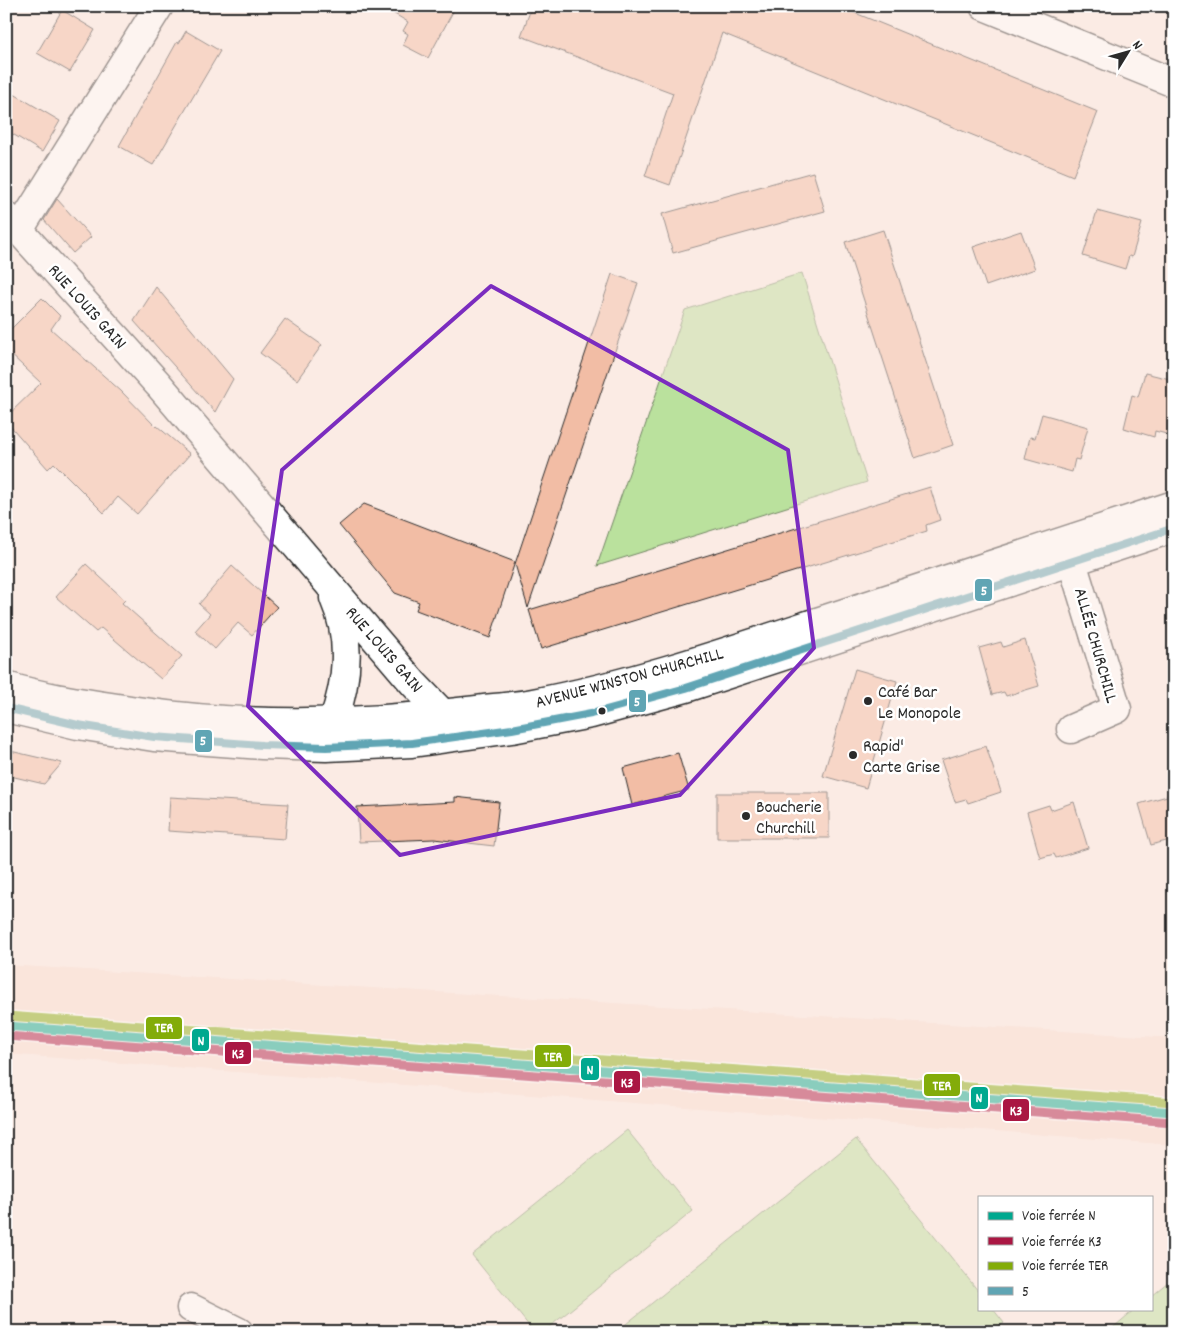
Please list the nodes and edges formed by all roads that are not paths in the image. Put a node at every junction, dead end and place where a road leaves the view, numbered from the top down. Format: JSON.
{"nodes":[{"id":1,"x":160,"y":6,"type":"edge"},
{"id":2,"x":984,"y":6,"type":"edge"},
{"id":3,"x":1174,"y":83,"type":"edge"},
{"id":4,"x":13,"y":223,"type":"edge"},
{"id":5,"x":1174,"y":505,"type":"edge"},
{"id":6,"x":1174,"y":528,"type":"edge"},
{"id":7,"x":1072,"y":562,"type":"junction"},
{"id":8,"x":327,"y":582,"type":"junction"},
{"id":9,"x":6,"y":686,"type":"edge"},
{"id":10,"x":6,"y":708,"type":"edge"},
{"id":11,"x":443,"y":714,"type":"junction"},
{"id":12,"x":333,"y":722,"type":"junction"},
{"id":13,"x":1071,"y":728,"type":"dead end"},
{"id":14,"x":191,"y":1308,"type":"dead end"},
{"id":15,"x":239,"y":1332,"type":"edge"}],
"edges":[{"from":1,"to":4,"type":"main road","name":"RUE LOUIS GAIN"},
{"from":2,"to":3,"type":"main road"},
{"from":4,"to":8,"type":"main road","name":"RUE LOUIS GAIN"},
{"from":5,"to":11,"type":"main road","name":"AVENUE WINSTON CHURCHILL"},
{"from":6,"to":7,"type":"main road","name":"AVENUE WINSTON CHURCHILL"},
{"from":7,"to":10,"type":"main road","name":"AVENUE WINSTON CHURCHILL"},
{"from":7,"to":13,"type":"main road","name":"ALLÉE CHURCHILL"},
{"from":8,"to":11,"type":"main road","name":"RUE LOUIS GAIN"},
{"from":8,"to":12,"type":"main road","name":"RUE LOUIS GAIN"},
{"from":9,"to":12,"type":"main road","name":"AVENUE WINSTON CHURCHILL"},
{"from":11,"to":12,"type":"main road","name":"AVENUE WINSTON CHURCHILL"},
{"from":14,"to":15,"type":"main road"}]}
